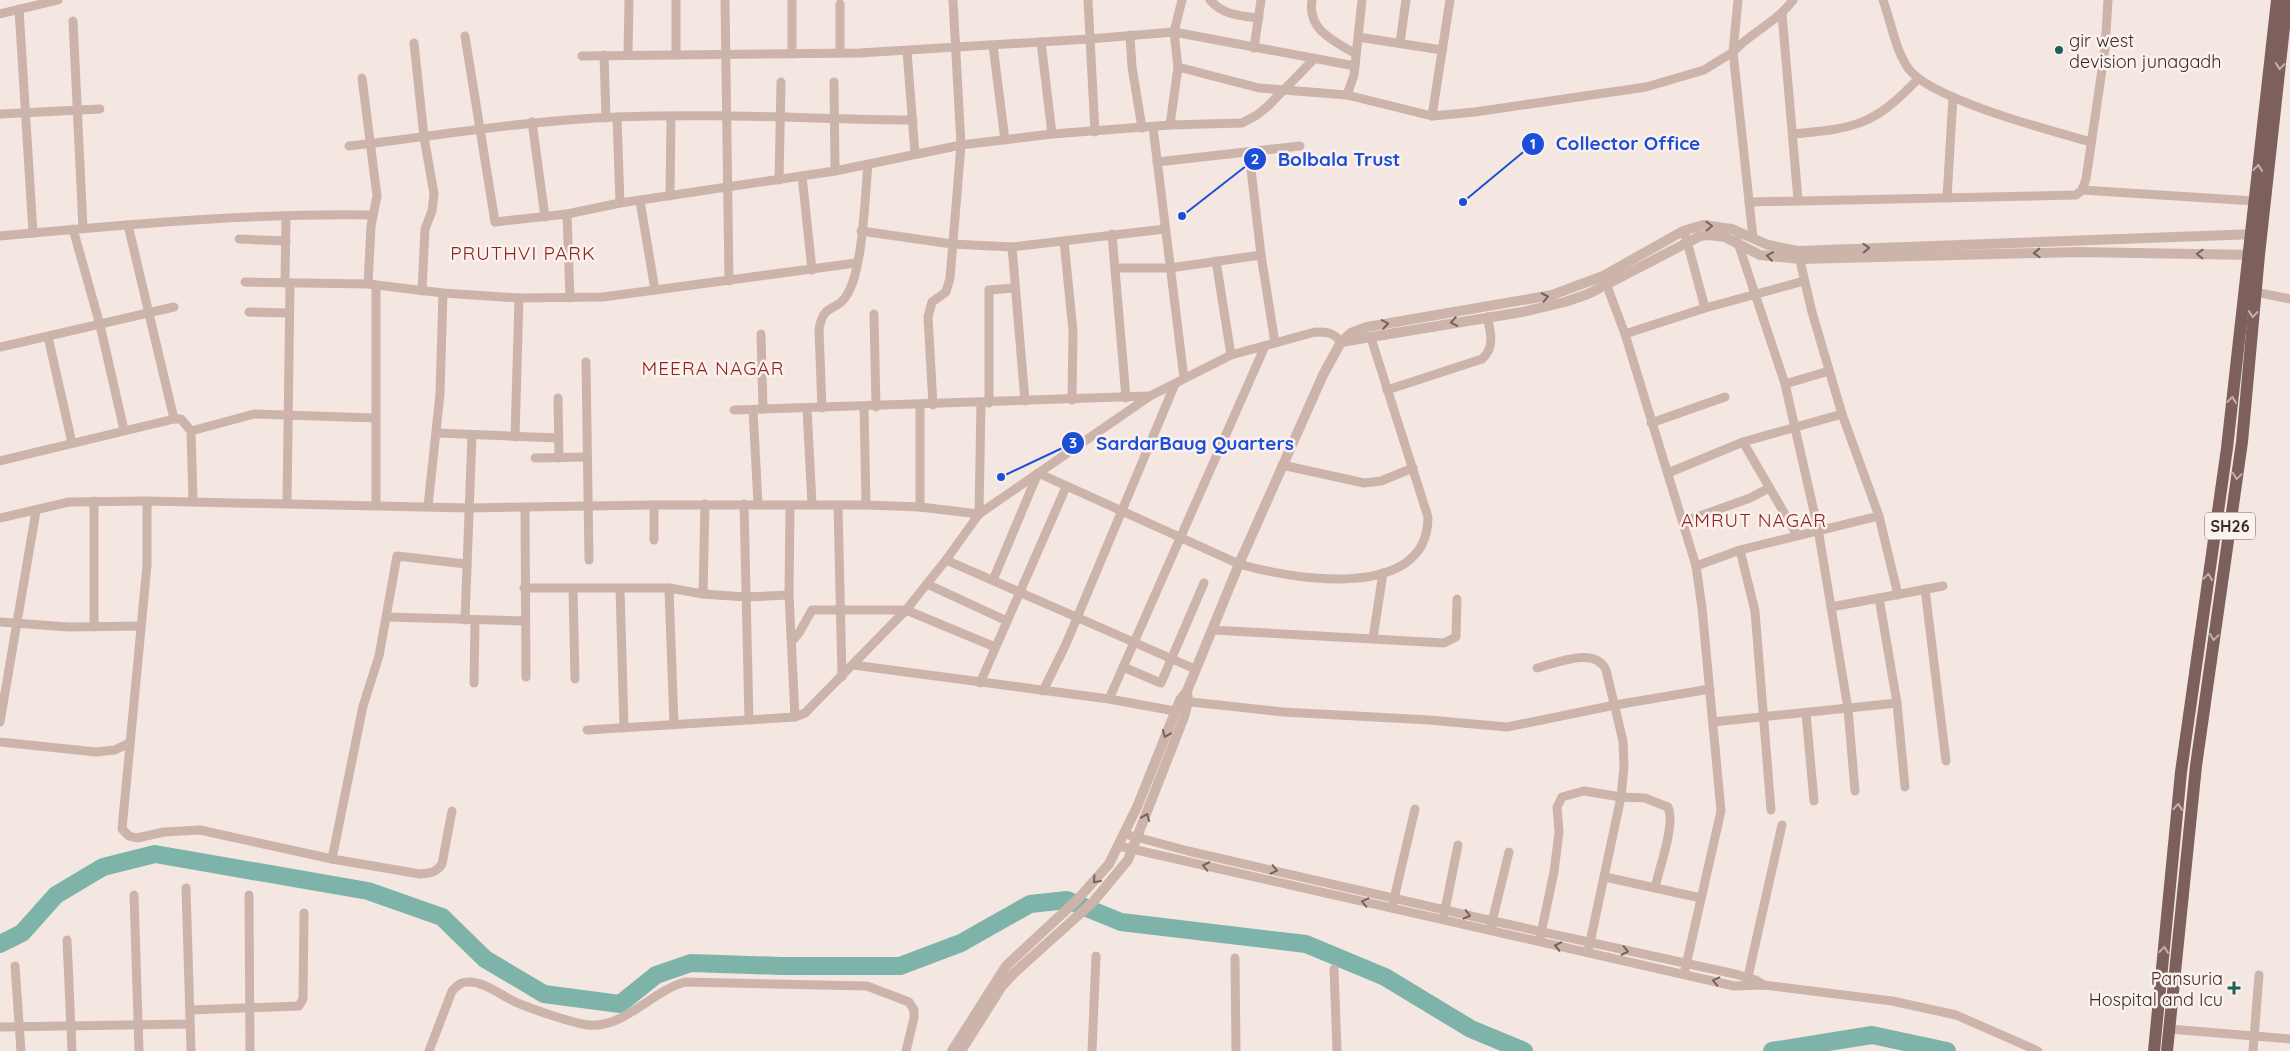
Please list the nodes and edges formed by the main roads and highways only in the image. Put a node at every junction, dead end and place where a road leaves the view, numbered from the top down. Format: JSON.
{"nodes":[{"id":1,"x":2277,"y":0,"type":"edge"},
{"id":2,"x":2287,"y":0,"type":"edge"},
{"id":3,"x":2256,"y":234,"type":"junction"},
{"id":4,"x":2254,"y":254,"type":"junction"},
{"id":5,"x":2154,"y":1051,"type":"edge"},
{"id":6,"x":2166,"y":1051,"type":"edge"}],
"edges":[{"from":3,"to":1,"type":"main road","number":"SH26","one_way":true},
{"from":2,"to":3,"type":"main road","number":"SH26","one_way":true},
{"from":3,"to":4,"type":"main road","number":"SH26"},
{"from":5,"to":4,"type":"main road","number":"SH26","one_way":true},
{"from":4,"to":6,"type":"main road","number":"SH26","one_way":true}]}
